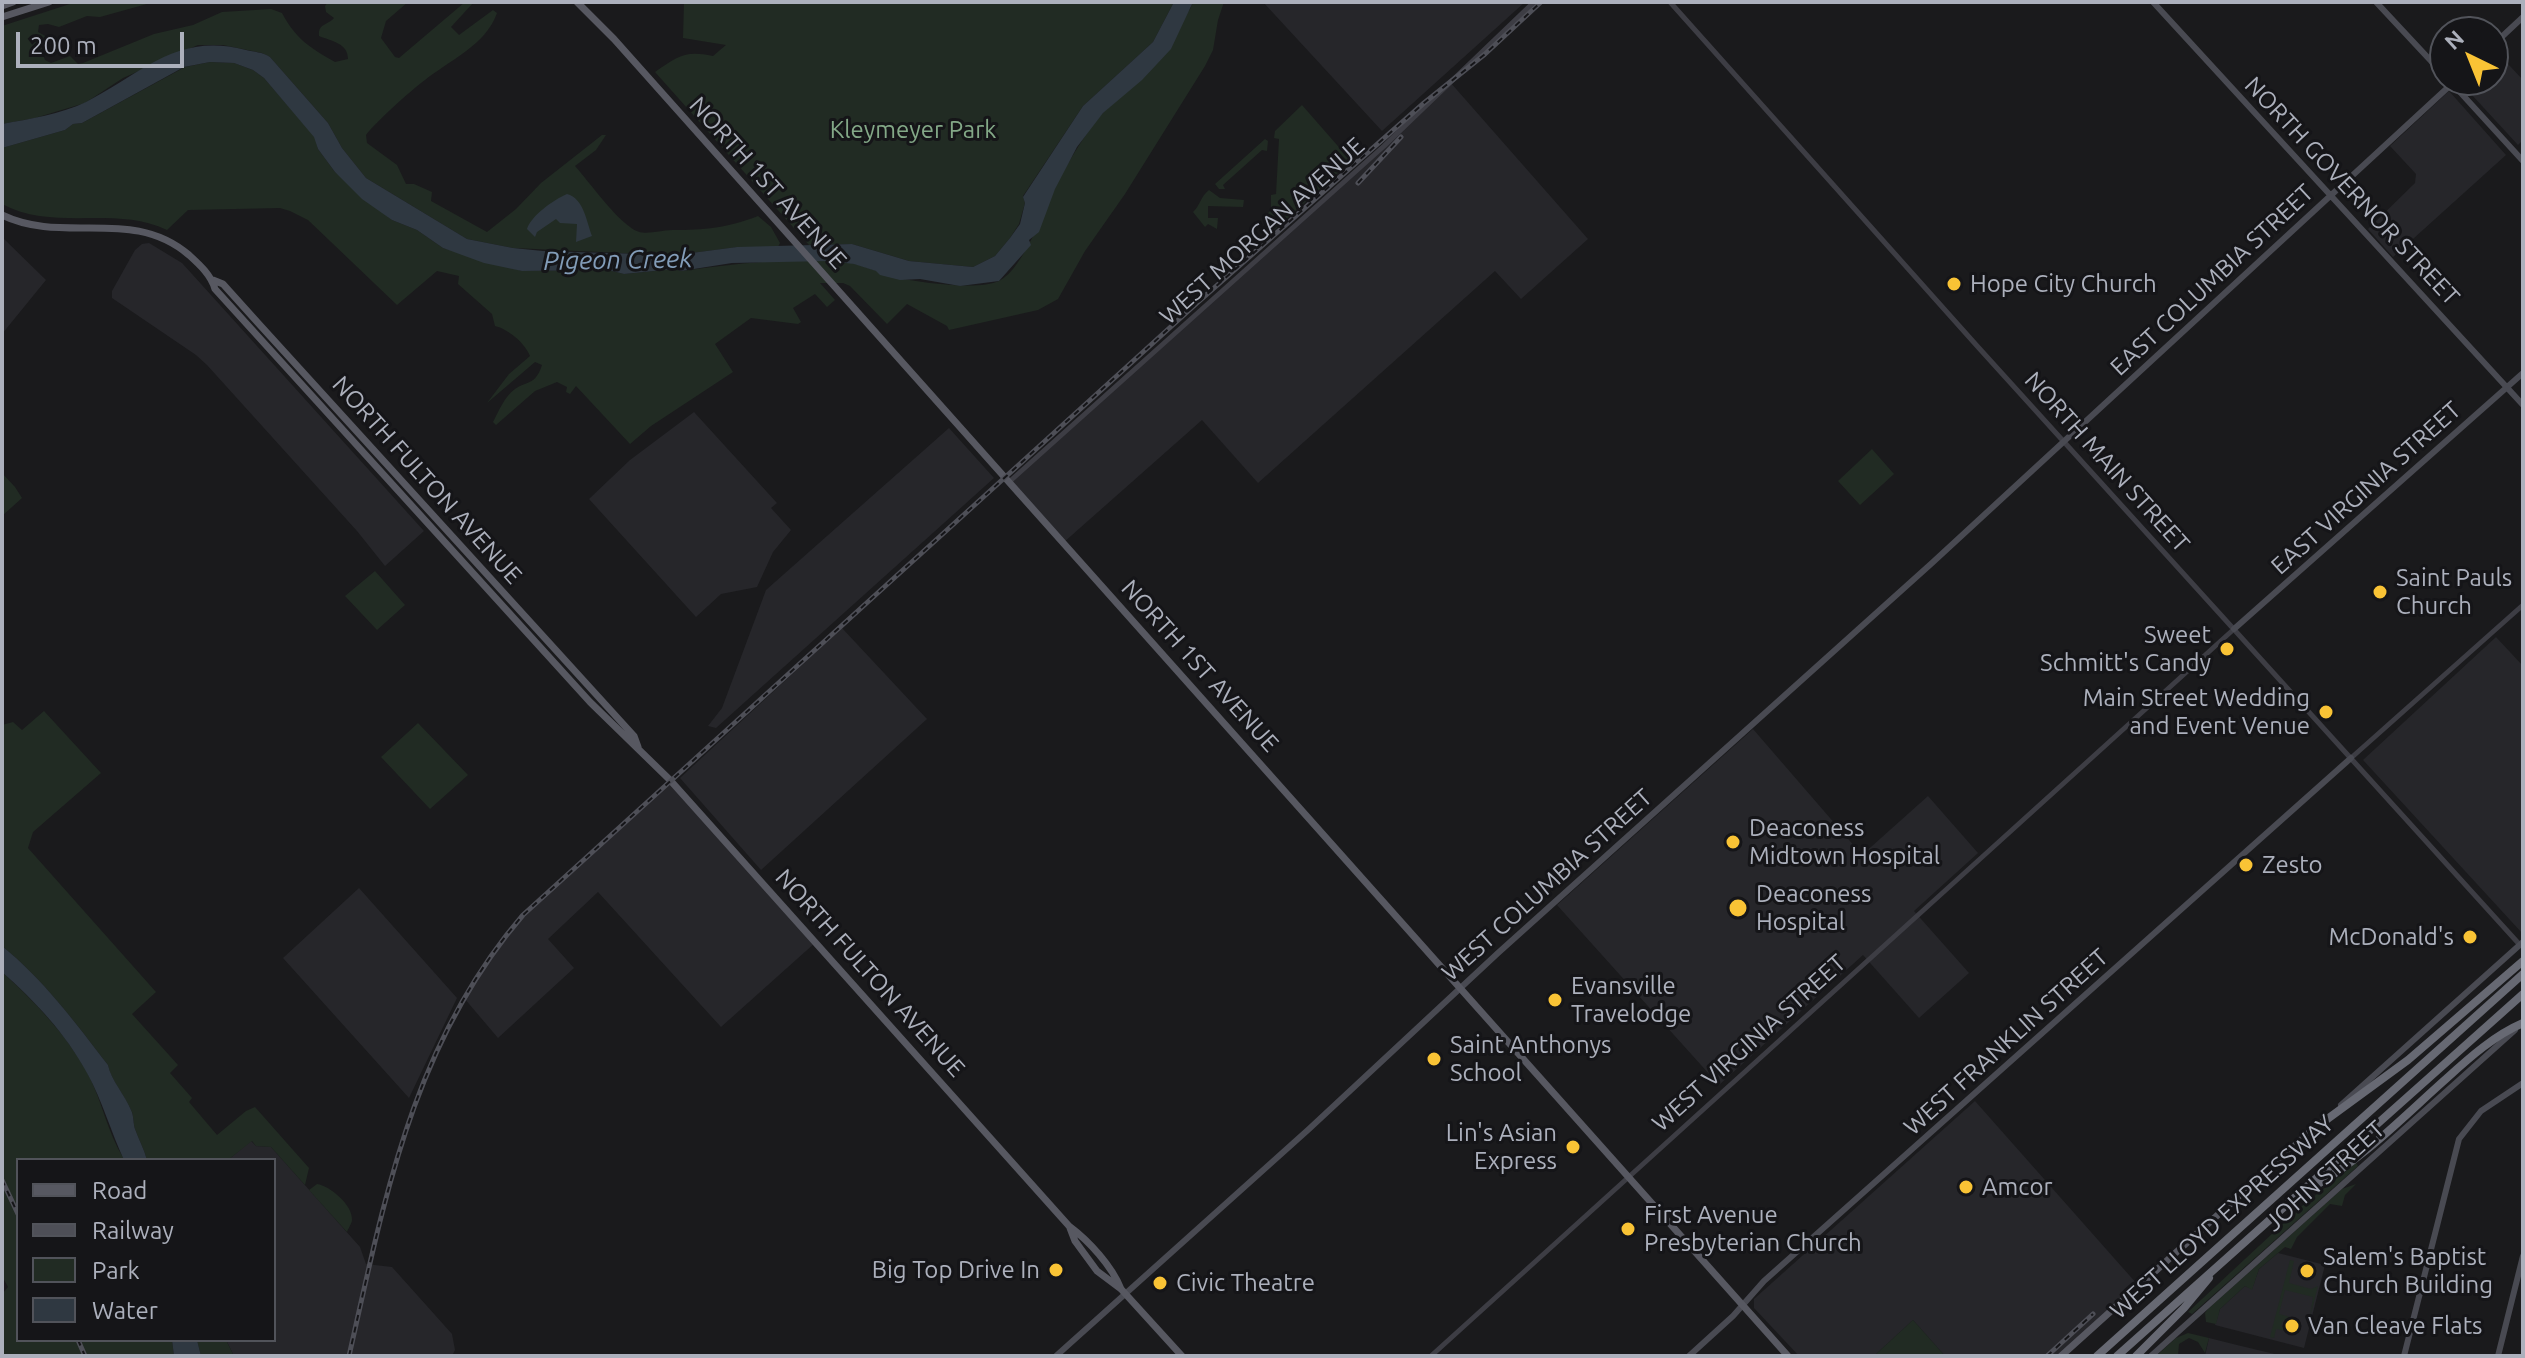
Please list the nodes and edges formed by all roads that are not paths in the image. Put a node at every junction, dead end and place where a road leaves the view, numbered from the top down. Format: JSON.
{"nodes":[{"id":1,"x":13,"y":2,"type":"edge"},
{"id":2,"x":49,"y":2,"type":"edge"},
{"id":3,"x":1534,"y":2,"type":"edge"},
{"id":4,"x":1670,"y":2,"type":"edge"},
{"id":5,"x":2153,"y":2,"type":"edge"},
{"id":6,"x":2376,"y":2,"type":"edge"},
{"id":7,"x":580,"y":3,"type":"edge"},
{"id":8,"x":2,"y":6,"type":"edge"},
{"id":9,"x":2,"y":17,"type":"edge"},
{"id":10,"x":2429,"y":58,"type":"edge"},
{"id":11,"x":2433,"y":96,"type":"edge"},
{"id":12,"x":2464,"y":96,"type":"edge"},
{"id":13,"x":2523,"y":161,"type":"edge"},
{"id":14,"x":2331,"y":194,"type":"junction"},
{"id":15,"x":2,"y":215,"type":"edge"},
{"id":16,"x":2523,"y":373,"type":"edge"},
{"id":17,"x":2507,"y":387,"type":"junction"},
{"id":18,"x":2523,"y":405,"type":"edge"},
{"id":19,"x":2063,"y":442,"type":"junction"},
{"id":20,"x":1009,"y":482,"type":"junction"},
{"id":21,"x":2523,"y":605,"type":"edge"},
{"id":22,"x":2234,"y":629,"type":"junction"},
{"id":23,"x":2351,"y":758,"type":"junction"},
{"id":24,"x":2522,"y":946,"type":"edge"},
{"id":25,"x":2522,"y":962,"type":"edge"},
{"id":26,"x":2523,"y":974,"type":"edge"},
{"id":27,"x":1459,"y":989,"type":"junction"},
{"id":28,"x":2523,"y":994,"type":"edge"},
{"id":29,"x":2523,"y":1024,"type":"edge"},
{"id":30,"x":2523,"y":1083,"type":"edge"},
{"id":31,"x":2311,"y":1131,"type":"junction"},
{"id":32,"x":1628,"y":1178,"type":"junction"},
{"id":33,"x":2296,"y":1196,"type":"junction"},
{"id":34,"x":2523,"y":1256,"type":"edge"},
{"id":35,"x":1123,"y":1291,"type":"junction"},
{"id":36,"x":1741,"y":1304,"type":"junction"},
{"id":37,"x":2169,"y":1317,"type":"junction"},
{"id":38,"x":1056,"y":1356,"type":"edge"},
{"id":39,"x":1182,"y":1356,"type":"edge"},
{"id":40,"x":1431,"y":1356,"type":"edge"},
{"id":41,"x":1689,"y":1356,"type":"edge"},
{"id":42,"x":1788,"y":1356,"type":"edge"},
{"id":43,"x":2061,"y":1356,"type":"edge"},
{"id":44,"x":2097,"y":1356,"type":"edge"},
{"id":45,"x":2117,"y":1356,"type":"edge"},
{"id":46,"x":2136,"y":1356,"type":"edge"},
{"id":47,"x":2151,"y":1356,"type":"edge"},
{"id":48,"x":2404,"y":1356,"type":"edge"},
{"id":49,"x":2498,"y":1356,"type":"edge"}],
"edges":[{"from":1,"to":8,"type":"main road"},
{"from":2,"to":9,"type":"main road"},
{"from":3,"to":20,"type":"street","name":"WEST MORGAN AVENUE"},
{"from":4,"to":19,"type":"street","name":"NORTH MAIN STREET"},
{"from":5,"to":14,"type":"main road","name":"NORTH GOVERNOR STREET"},
{"from":6,"to":10,"type":"main road"},
{"from":7,"to":20,"type":"main road","name":"NORTH 1ST AVENUE"},
{"from":11,"to":14,"type":"main road","name":"EAST COLUMBIA STREET"},
{"from":12,"to":13,"type":"main road"},
{"from":14,"to":17,"type":"main road","name":"NORTH GOVERNOR STREET"},
{"from":14,"to":19,"type":"main road","name":"EAST COLUMBIA STREET"},
{"from":15,"to":35,"type":"main road","name":"NORTH FULTON AVENUE"},
{"from":16,"to":17,"type":"main road","name":"EAST VIRGINIA STREET"},
{"from":17,"to":18,"type":"main road","name":"NORTH GOVERNOR STREET"},
{"from":17,"to":22,"type":"main road","name":"EAST VIRGINIA STREET"},
{"from":19,"to":22,"type":"street","name":"NORTH MAIN STREET"},
{"from":19,"to":27,"type":"main road","name":"WEST COLUMBIA STREET"},
{"from":20,"to":27,"type":"main road","name":"NORTH 1ST AVENUE"},
{"from":21,"to":23,"type":"street"},
{"from":22,"to":23,"type":"street","name":"NORTH MAIN STREET"},
{"from":22,"to":32,"type":"street","name":"WEST VIRGINIA STREET"},
{"from":23,"to":24,"type":"street","name":"NORTH MAIN STREET"},
{"from":23,"to":36,"type":"main road","name":"WEST FRANKLIN STREET"},
{"from":24,"to":31,"type":"main road"},
{"from":25,"to":31,"type":"highway"},
{"from":26,"to":44,"type":"highway","name":"WEST LLOYD EXPRESSWAY"},
{"from":27,"to":32,"type":"main road","name":"NORTH 1ST AVENUE"},
{"from":27,"to":35,"type":"main road","name":"WEST COLUMBIA STREET"},
{"from":28,"to":33,"type":"highway","name":"WEST LLOYD EXPRESSWAY"},
{"from":29,"to":33,"type":"highway"},
{"from":29,"to":47,"type":"main road","name":"JOHN STREET"},
{"from":30,"to":48,"type":"main road"},
{"from":31,"to":43,"type":"main road"},
{"from":32,"to":36,"type":"main road","name":"NORTH 1ST AVENUE"},
{"from":32,"to":40,"type":"street","name":"WEST VIRGINIA STREET"},
{"from":33,"to":37,"type":"highway","name":"WEST LLOYD EXPRESSWAY"},
{"from":34,"to":49,"type":"main road"},
{"from":35,"to":38,"type":"main road","name":"WEST COLUMBIA STREET"},
{"from":35,"to":39,"type":"main road","name":"NORTH FULTON AVENUE"},
{"from":36,"to":41,"type":"main road","name":"WEST FRANKLIN STREET"},
{"from":36,"to":42,"type":"main road","name":"NORTH 1ST AVENUE"},
{"from":37,"to":45,"type":"highway","name":"WEST LLOYD EXPRESSWAY"},
{"from":37,"to":46,"type":"highway"}]}
